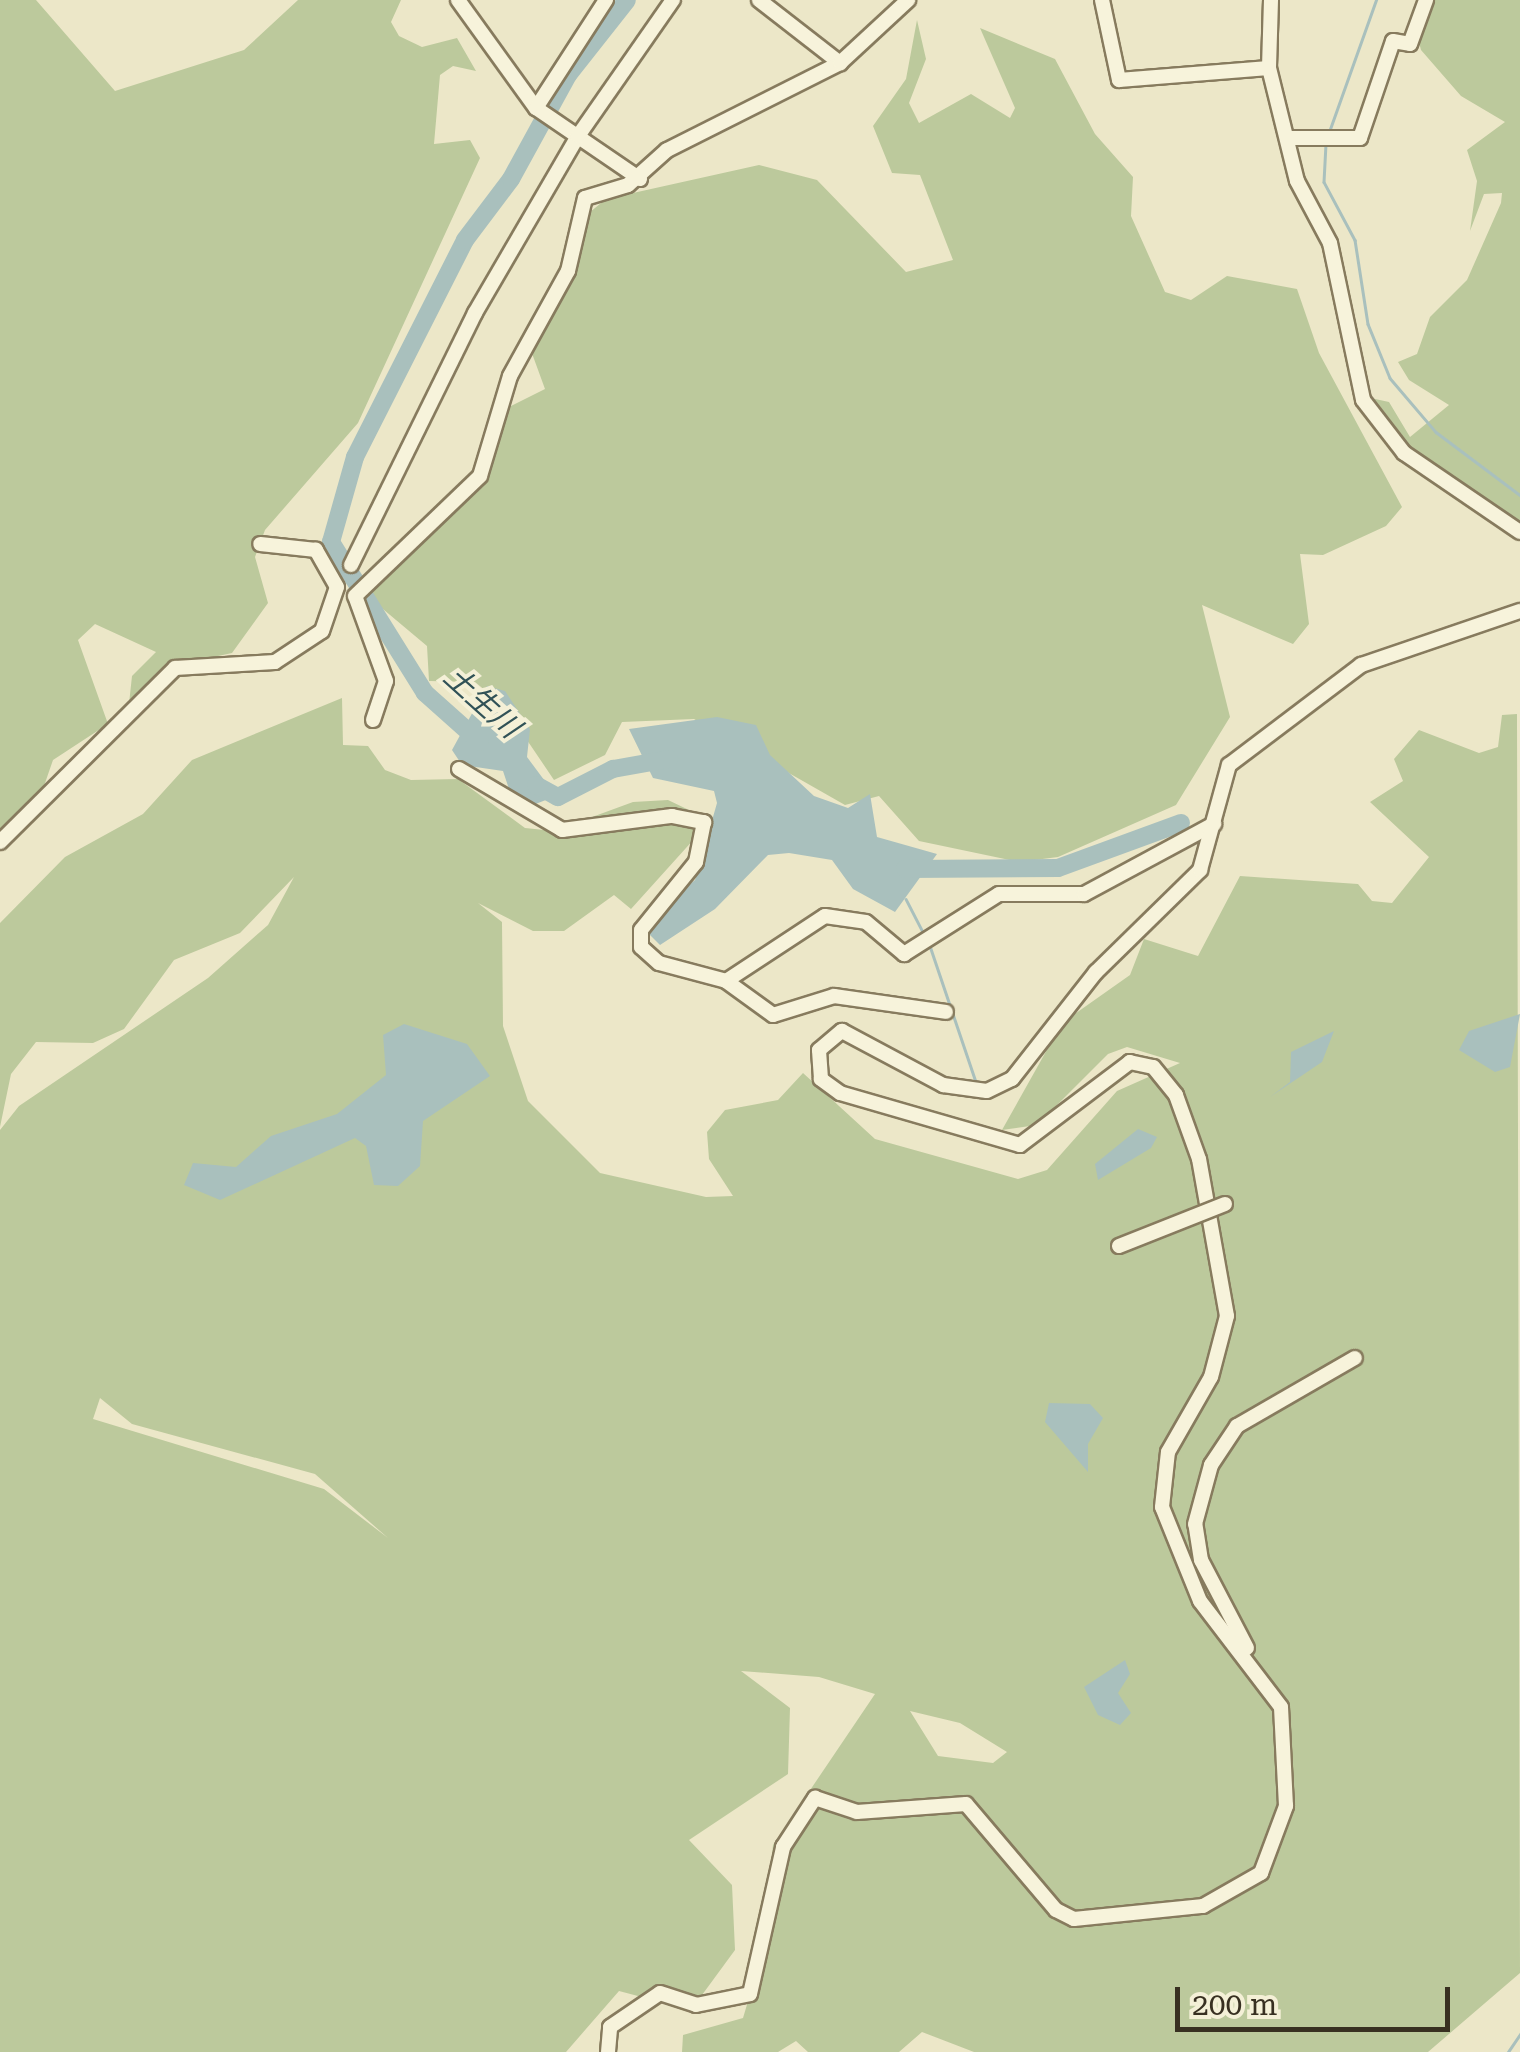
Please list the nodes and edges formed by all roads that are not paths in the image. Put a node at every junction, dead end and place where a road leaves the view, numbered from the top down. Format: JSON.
{"nodes":[{"id":1,"x":458,"y":0,"type":"edge"},
{"id":2,"x":606,"y":0,"type":"edge"},
{"id":3,"x":674,"y":0,"type":"edge"},
{"id":4,"x":759,"y":0,"type":"edge"},
{"id":5,"x":908,"y":0,"type":"edge"},
{"id":6,"x":1102,"y":0,"type":"edge"},
{"id":7,"x":1271,"y":0,"type":"edge"},
{"id":8,"x":1426,"y":0,"type":"edge"},
{"id":9,"x":840,"y":63,"type":"junction"},
{"id":10,"x":1269,"y":68,"type":"junction"},
{"id":11,"x":536,"y":108,"type":"junction"},
{"id":12,"x":578,"y":136,"type":"junction"},
{"id":13,"x":1291,"y":138,"type":"junction"},
{"id":14,"x":640,"y":179,"type":"junction"},
{"id":15,"x":1520,"y":532,"type":"edge"},
{"id":16,"x":260,"y":544,"type":"dead end"},
{"id":17,"x":350,"y":566,"type":"junction"},
{"id":18,"x":335,"y":578,"type":"junction"},
{"id":19,"x":360,"y":591,"type":"junction"},
{"id":20,"x":1520,"y":612,"type":"edge"},
{"id":21,"x":374,"y":720,"type":"dead end"},
{"id":22,"x":459,"y":769,"type":"dead end"},
{"id":23,"x":1214,"y":824,"type":"junction"},
{"id":24,"x":0,"y":842,"type":"edge"},
{"id":25,"x":726,"y":981,"type":"junction"},
{"id":26,"x":946,"y":1012,"type":"dead end"},
{"id":27,"x":1225,"y":1204,"type":"dead end"},
{"id":28,"x":1118,"y":1246,"type":"dead end"},
{"id":29,"x":1355,"y":1358,"type":"dead end"},
{"id":30,"x":1254,"y":1663,"type":"junction"},
{"id":31,"x":608,"y":2052,"type":"edge"}],
"edges":[{"from":1,"to":11,"type":"street"},
{"from":2,"to":11,"type":"street"},
{"from":3,"to":12,"type":"street"},
{"from":4,"to":9,"type":"street"},
{"from":5,"to":9,"type":"street"},
{"from":6,"to":10,"type":"street"},
{"from":7,"to":10,"type":"street"},
{"from":8,"to":13,"type":"street"},
{"from":9,"to":14,"type":"street"},
{"from":10,"to":13,"type":"street"},
{"from":11,"to":12,"type":"street"},
{"from":12,"to":14,"type":"street"},
{"from":12,"to":17,"type":"street"},
{"from":13,"to":15,"type":"street"},
{"from":14,"to":19,"type":"street"},
{"from":16,"to":18,"type":"street"},
{"from":17,"to":18,"type":"street"},
{"from":17,"to":19,"type":"street"},
{"from":18,"to":24,"type":"street"},
{"from":19,"to":21,"type":"street"},
{"from":20,"to":23,"type":"street"},
{"from":22,"to":25,"type":"street"},
{"from":23,"to":25,"type":"street"},
{"from":23,"to":30,"type":"street"},
{"from":25,"to":26,"type":"street"},
{"from":27,"to":28,"type":"street","bridge":true},
{"from":29,"to":30,"type":"street"},
{"from":30,"to":31,"type":"street"}]}
